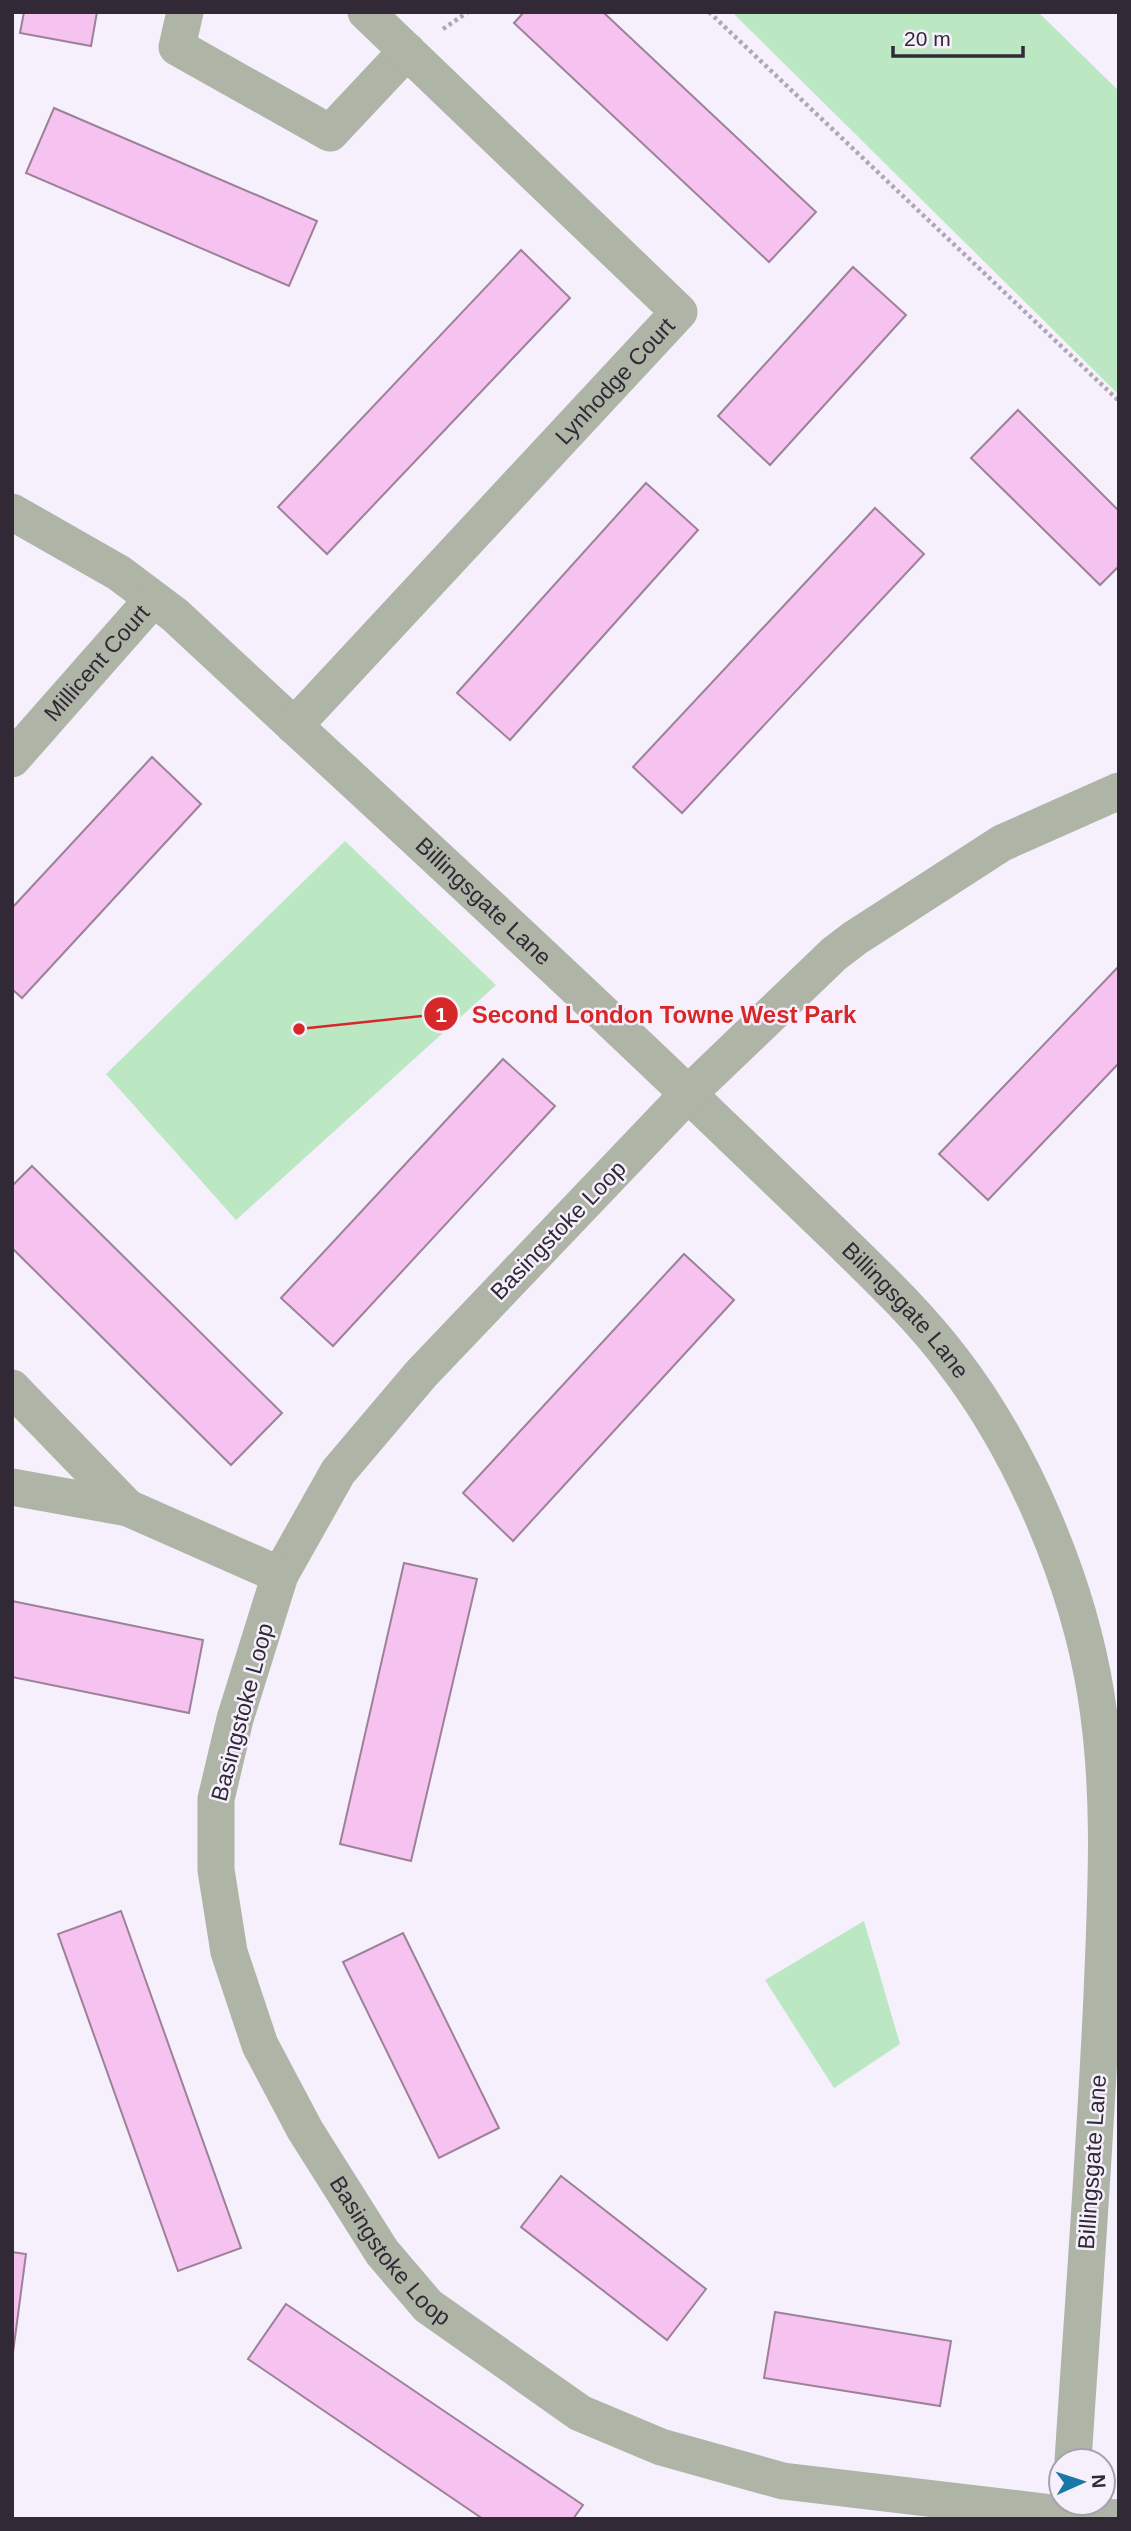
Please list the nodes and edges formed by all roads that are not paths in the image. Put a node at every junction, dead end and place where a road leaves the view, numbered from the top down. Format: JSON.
{"nodes":[{"id":1,"x":185,"y":12,"type":"edge"},
{"id":2,"x":366,"y":12,"type":"edge"},
{"id":3,"x":407,"y":51,"type":"junction"},
{"id":4,"x":12,"y":512,"type":"edge"},
{"id":5,"x":153,"y":599,"type":"junction"},
{"id":6,"x":294,"y":726,"type":"junction"},
{"id":7,"x":12,"y":759,"type":"edge"},
{"id":8,"x":1119,"y":791,"type":"edge"},
{"id":9,"x":688,"y":1094,"type":"junction"},
{"id":10,"x":12,"y":1388,"type":"edge"},
{"id":11,"x":12,"y":1487,"type":"edge"},
{"id":12,"x":128,"y":1507,"type":"junction"},
{"id":13,"x":280,"y":1575,"type":"junction"},
{"id":14,"x":1109,"y":2044,"type":"edge"},
{"id":15,"x":1074,"y":2447,"type":"edge"},
{"id":16,"x":1047,"y":2510,"type":"edge"}],
"edges":[{"from":1,"to":3,"type":"street"},
{"from":2,"to":3,"type":"street","name":"Lynhodge Court"},
{"from":3,"to":6,"type":"street","name":"Lynhodge Court"},
{"from":4,"to":5,"type":"street","name":"Billingsgate Lane"},
{"from":5,"to":6,"type":"street","name":"Billingsgate Lane"},
{"from":5,"to":7,"type":"street","name":"Millicent Court"},
{"from":6,"to":9,"type":"street","name":"Billingsgate Lane"},
{"from":8,"to":9,"type":"street","name":"Basingstoke Loop"},
{"from":9,"to":13,"type":"street","name":"Basingstoke Loop"},
{"from":9,"to":14,"type":"street","name":"Billingsgate Lane"},
{"from":10,"to":12,"type":"street"},
{"from":11,"to":12,"type":"street"},
{"from":12,"to":13,"type":"street"},
{"from":13,"to":16,"type":"street","name":"Basingstoke Loop"},
{"from":14,"to":15,"type":"street","name":"Billingsgate Lane"}]}
